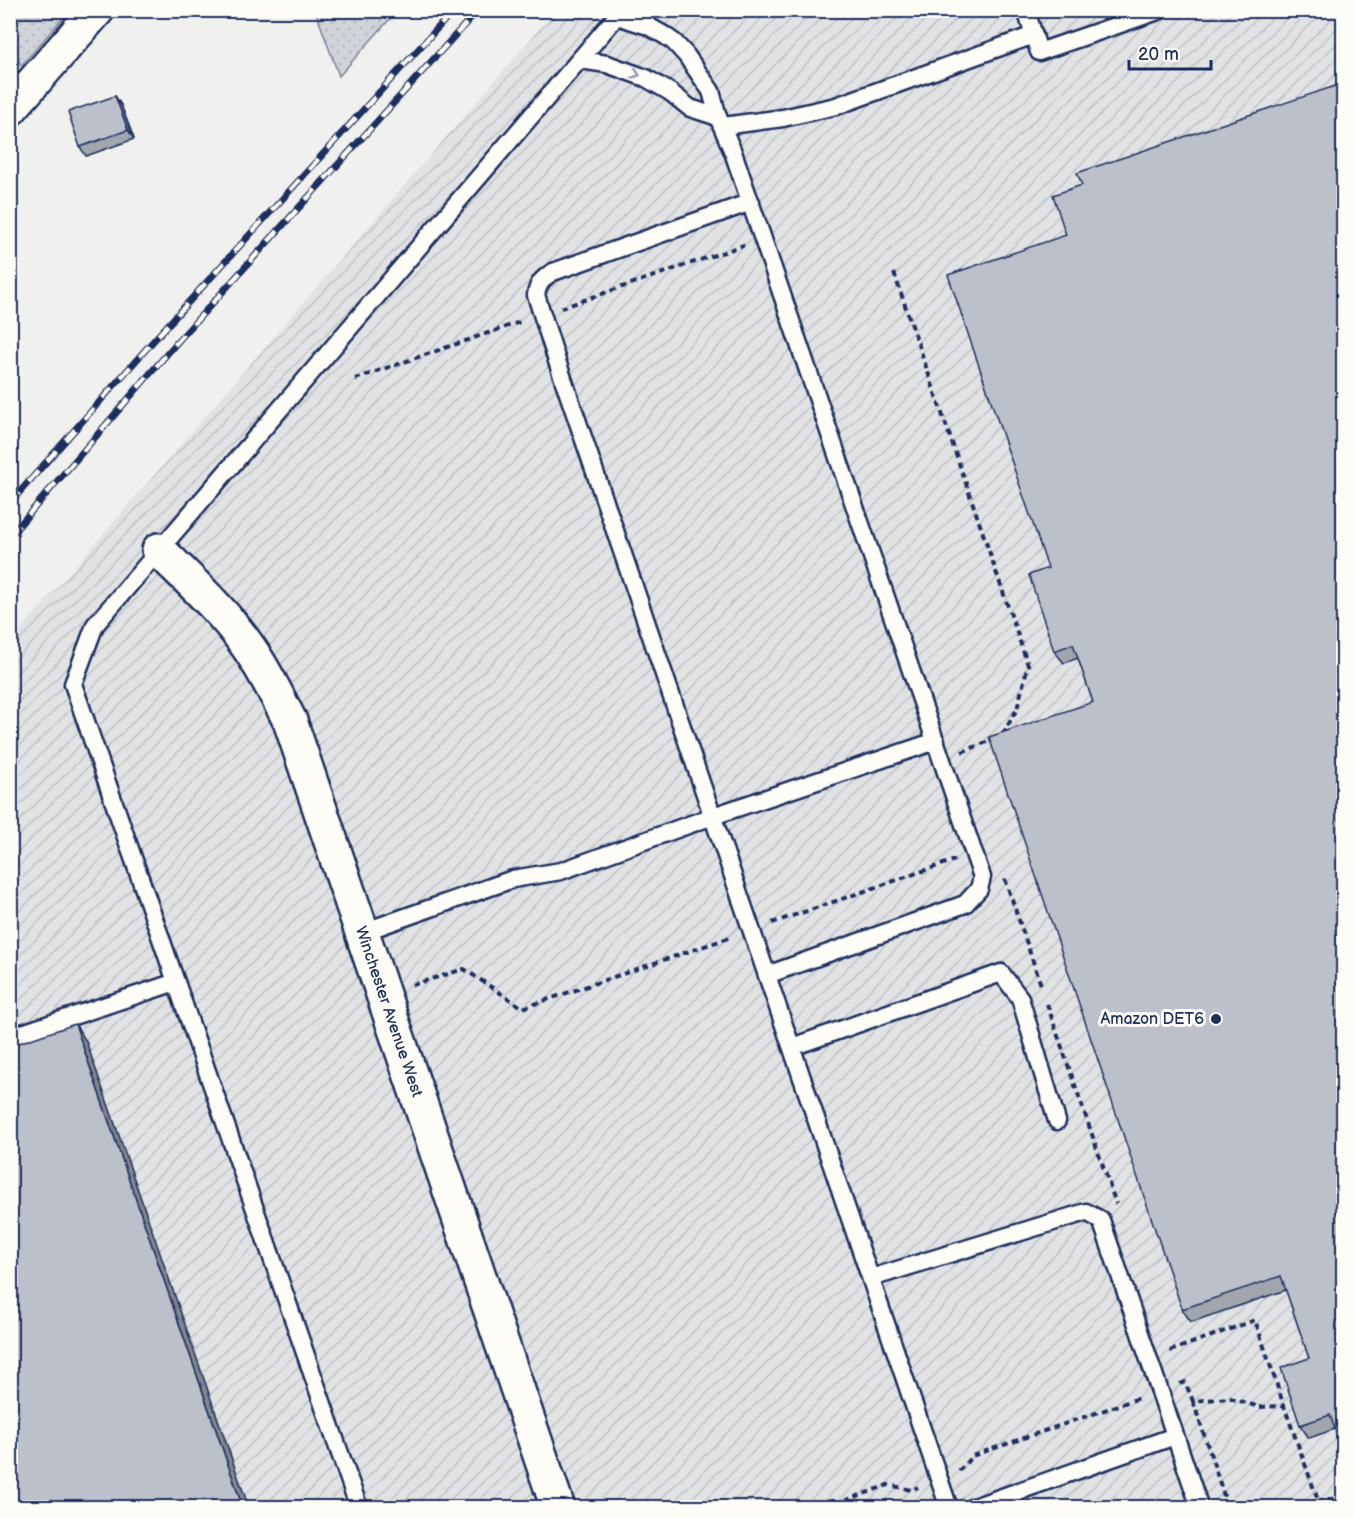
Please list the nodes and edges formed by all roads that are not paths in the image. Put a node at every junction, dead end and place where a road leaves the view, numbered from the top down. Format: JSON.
{"nodes":[{"id":1,"x":97,"y":10,"type":"edge"},
{"id":2,"x":1026,"y":10,"type":"edge"},
{"id":3,"x":1161,"y":10,"type":"edge"},
{"id":4,"x":620,"y":13,"type":"edge"},
{"id":5,"x":1034,"y":35,"type":"junction"},
{"id":6,"x":580,"y":60,"type":"junction"},
{"id":7,"x":12,"y":104,"type":"edge"},
{"id":8,"x":720,"y":122,"type":"junction"},
{"id":9,"x":751,"y":202,"type":"junction"},
{"id":10,"x":159,"y":550,"type":"junction"},
{"id":11,"x":936,"y":741,"type":"junction"},
{"id":12,"x":713,"y":816,"type":"junction"},
{"id":13,"x":363,"y":932,"type":"junction"},
{"id":14,"x":767,"y":975,"type":"junction"},
{"id":15,"x":176,"y":982,"type":"junction"},
{"id":16,"x":10,"y":1037,"type":"edge"},
{"id":17,"x":792,"y":1047,"type":"junction"},
{"id":18,"x":1057,"y":1121,"type":"dead end"},
{"id":19,"x":871,"y":1278,"type":"junction"},
{"id":20,"x":1175,"y":1436,"type":"junction"},
{"id":21,"x":359,"y":1508,"type":"edge"},
{"id":22,"x":558,"y":1508,"type":"edge"},
{"id":23,"x":949,"y":1508,"type":"edge"},
{"id":24,"x":971,"y":1508,"type":"edge"},
{"id":25,"x":1200,"y":1508,"type":"edge"}],
"edges":[{"from":1,"to":7,"type":"street"},
{"from":2,"to":5,"type":"lane"},
{"from":3,"to":5,"type":"lane"},
{"from":4,"to":6,"type":"lane"},
{"from":4,"to":8,"type":"lane"},
{"from":5,"to":8,"type":"lane"},
{"from":6,"to":8,"type":"lane","one_way":true},
{"from":6,"to":10,"type":"lane"},
{"from":8,"to":9,"type":"lane"},
{"from":9,"to":11,"type":"lane"},
{"from":9,"to":12,"type":"lane"},
{"from":10,"to":13,"type":"street","name":"Winchester Avenue West"},
{"from":10,"to":15,"type":"lane"},
{"from":11,"to":12,"type":"lane"},
{"from":11,"to":14,"type":"lane"},
{"from":12,"to":13,"type":"lane"},
{"from":12,"to":14,"type":"lane"},
{"from":13,"to":22,"type":"street","name":"Winchester Avenue West"},
{"from":14,"to":17,"type":"lane"},
{"from":15,"to":16,"type":"lane"},
{"from":15,"to":21,"type":"lane"},
{"from":17,"to":18,"type":"lane"},
{"from":17,"to":19,"type":"lane"},
{"from":19,"to":20,"type":"lane"},
{"from":19,"to":23,"type":"lane"},
{"from":20,"to":24,"type":"lane"},
{"from":20,"to":25,"type":"lane"}]}
